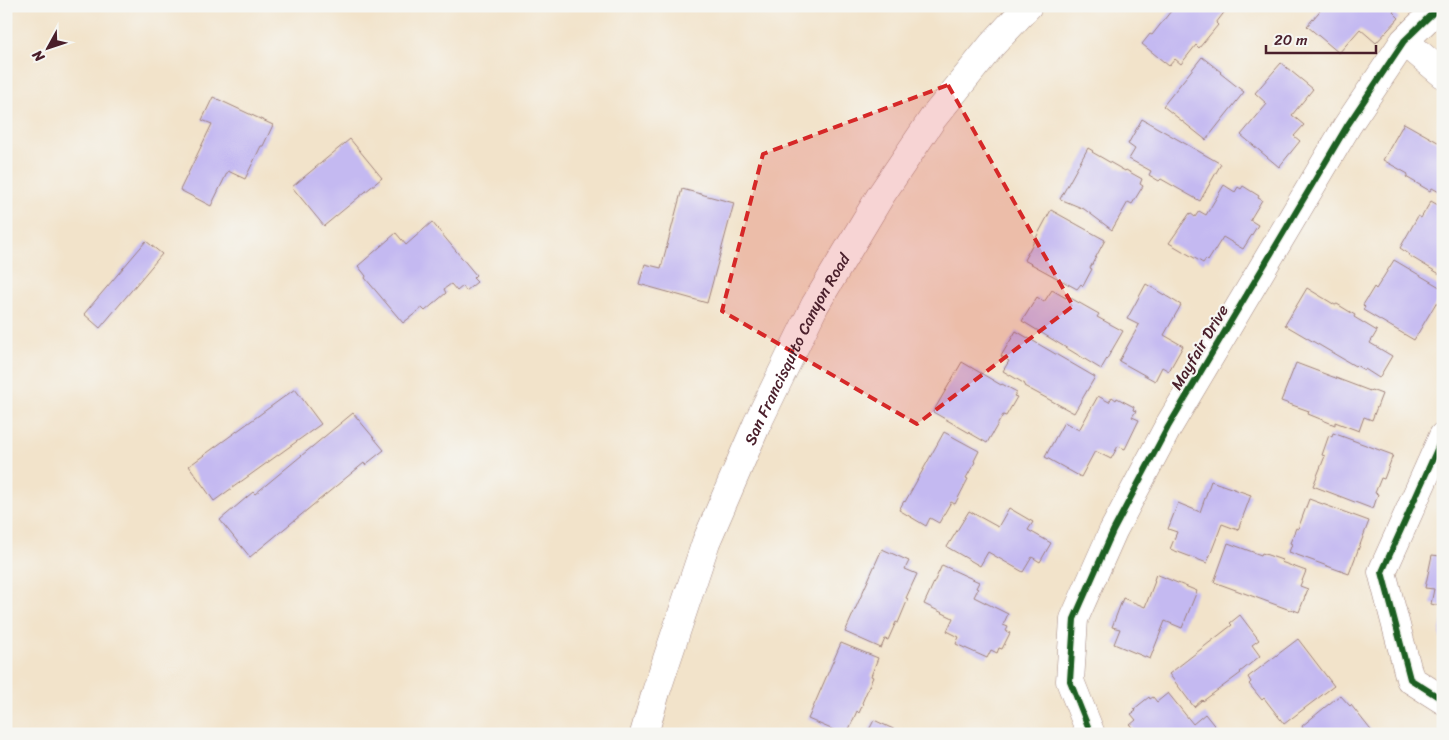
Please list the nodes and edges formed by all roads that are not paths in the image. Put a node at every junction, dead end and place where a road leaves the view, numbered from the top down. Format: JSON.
{"nodes":[{"id":1,"x":1028,"y":6,"type":"edge"},
{"id":2,"x":1440,"y":6,"type":"edge"},
{"id":3,"x":1404,"y":41,"type":"junction"},
{"id":4,"x":1443,"y":74,"type":"edge"},
{"id":5,"x":1443,"y":436,"type":"edge"},
{"id":6,"x":1443,"y":700,"type":"edge"},
{"id":7,"x":644,"y":734,"type":"edge"},
{"id":8,"x":1091,"y":734,"type":"edge"}],
"edges":[{"from":1,"to":7,"type":"street","name":"San Francisquito Canyon Road"},
{"from":2,"to":3,"type":"street","name":"Mayfair Drive"},
{"from":3,"to":4,"type":"street"},
{"from":3,"to":8,"type":"street","name":"Mayfair Drive"},
{"from":5,"to":6,"type":"street"}]}
